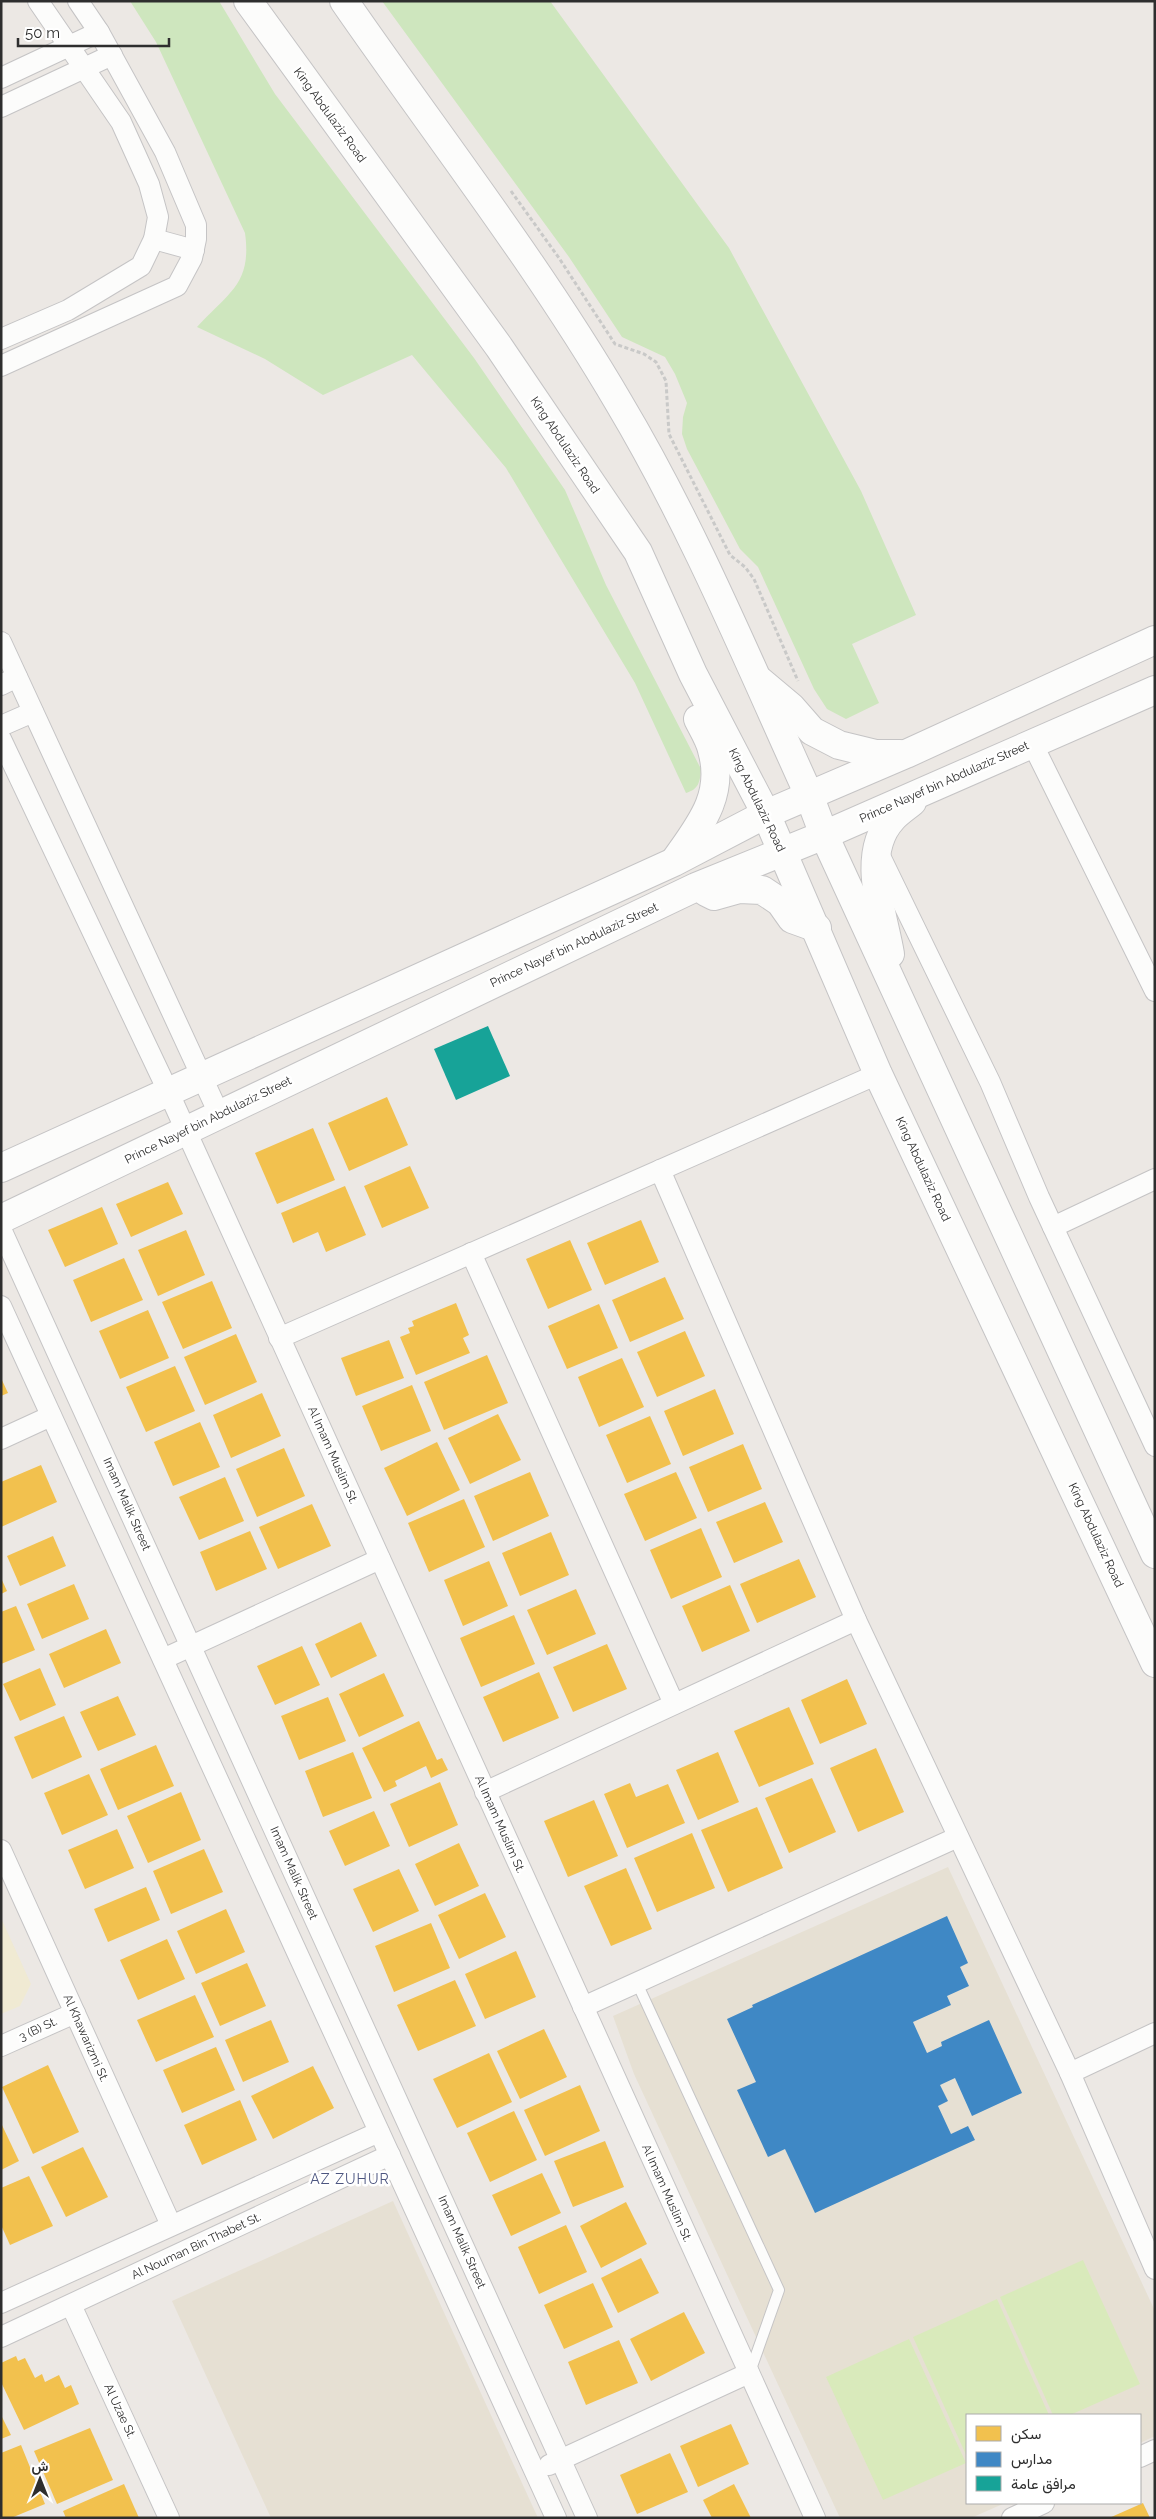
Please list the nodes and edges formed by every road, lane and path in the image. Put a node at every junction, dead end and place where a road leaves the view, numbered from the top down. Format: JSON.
{"nodes":[{"id":1,"x":38,"y":1,"type":"edge"},
{"id":2,"x":78,"y":1,"type":"edge"},
{"id":3,"x":248,"y":1,"type":"edge"},
{"id":4,"x":344,"y":1,"type":"edge"},
{"id":5,"x":99,"y":32,"type":"junction"},
{"id":6,"x":70,"y":46,"type":"junction"},
{"id":7,"x":112,"y":55,"type":"junction"},
{"id":8,"x":85,"y":68,"type":"junction"},
{"id":9,"x":1,"y":78,"type":"edge"},
{"id":10,"x":1,"y":107,"type":"edge"},
{"id":11,"x":154,"y":240,"type":"junction"},
{"id":12,"x":194,"y":250,"type":"junction"},
{"id":13,"x":1,"y":339,"type":"edge"},
{"id":14,"x":1,"y":366,"type":"edge"},
{"id":15,"x":1155,"y":640,"type":"edge"},
{"id":16,"x":1,"y":642,"type":"edge"},
{"id":17,"x":693,"y":674,"type":"junction"},
{"id":18,"x":755,"y":677,"type":"junction"},
{"id":19,"x":9,"y":681,"type":"edge"},
{"id":20,"x":1155,"y":690,"type":"edge"},
{"id":21,"x":33,"y":712,"type":"junction"},
{"id":22,"x":1,"y":726,"type":"edge"},
{"id":23,"x":1,"y":739,"type":"edge"},
{"id":24,"x":1032,"y":744,"type":"junction"},
{"id":25,"x":906,"y":754,"type":"junction"},
{"id":26,"x":928,"y":789,"type":"junction"},
{"id":27,"x":809,"y":795,"type":"junction"},
{"id":28,"x":766,"y":814,"type":"junction"},
{"id":29,"x":824,"y":835,"type":"junction"},
{"id":30,"x":876,"y":848,"type":"junction"},
{"id":31,"x":783,"y":851,"type":"junction"},
{"id":32,"x":674,"y":862,"type":"junction"},
{"id":33,"x":696,"y":887,"type":"junction"},
{"id":34,"x":816,"y":928,"type":"junction"},
{"id":35,"x":1155,"y":991,"type":"edge"},
{"id":36,"x":897,"y":992,"type":"junction"},
{"id":37,"x":878,"y":1074,"type":"junction"},
{"id":38,"x":201,"y":1076,"type":"junction"},
{"id":39,"x":168,"y":1091,"type":"junction"},
{"id":40,"x":219,"y":1114,"type":"junction"},
{"id":41,"x":185,"y":1131,"type":"junction"},
{"id":42,"x":1,"y":1168,"type":"edge"},
{"id":43,"x":660,"y":1170,"type":"junction"},
{"id":44,"x":1155,"y":1179,"type":"edge"},
{"id":45,"x":1,"y":1219,"type":"edge"},
{"id":46,"x":1053,"y":1227,"type":"junction"},
{"id":47,"x":1,"y":1229,"type":"edge"},
{"id":48,"x":471,"y":1254,"type":"junction"},
{"id":49,"x":1,"y":1306,"type":"edge"},
{"id":50,"x":279,"y":1338,"type":"junction"},
{"id":51,"x":51,"y":1416,"type":"junction"},
{"id":52,"x":1,"y":1439,"type":"edge"},
{"id":53,"x":1155,"y":1446,"type":"edge"},
{"id":54,"x":1155,"y":1554,"type":"edge"},
{"id":55,"x":380,"y":1559,"type":"junction"},
{"id":56,"x":856,"y":1620,"type":"junction"},
{"id":57,"x":191,"y":1646,"type":"junction"},
{"id":58,"x":162,"y":1659,"type":"junction"},
{"id":59,"x":1155,"y":1663,"type":"edge"},
{"id":60,"x":674,"y":1704,"type":"junction"},
{"id":61,"x":485,"y":1792,"type":"junction"},
{"id":62,"x":958,"y":1837,"type":"junction"},
{"id":63,"x":1,"y":1850,"type":"edge"},
{"id":64,"x":637,"y":1983,"type":"junction"},
{"id":65,"x":583,"y":2007,"type":"junction"},
{"id":66,"x":75,"y":2013,"type":"junction"},
{"id":67,"x":1155,"y":2034,"type":"edge"},
{"id":68,"x":1,"y":2046,"type":"edge"},
{"id":69,"x":1070,"y":2072,"type":"junction"},
{"id":70,"x":379,"y":2132,"type":"junction"},
{"id":71,"x":390,"y":2155,"type":"junction"},
{"id":72,"x":171,"y":2226,"type":"junction"},
{"id":73,"x":1155,"y":2268,"type":"edge"},
{"id":74,"x":1,"y":2302,"type":"edge"},
{"id":75,"x":71,"y":2305,"type":"junction"},
{"id":76,"x":1,"y":2337,"type":"edge"},
{"id":77,"x":749,"y":2373,"type":"junction"},
{"id":78,"x":1155,"y":2450,"type":"edge"},
{"id":79,"x":1141,"y":2457,"type":"edge"},
{"id":80,"x":561,"y":2460,"type":"junction"},
{"id":81,"x":534,"y":2472,"type":"junction"},
{"id":82,"x":1041,"y":2509,"type":"edge"},
{"id":83,"x":169,"y":2518,"type":"edge"},
{"id":84,"x":556,"y":2518,"type":"edge"},
{"id":85,"x":588,"y":2518,"type":"edge"},
{"id":86,"x":815,"y":2518,"type":"edge"},
{"id":87,"x":1012,"y":2518,"type":"edge"}],
"edges":[{"from":1,"to":6,"type":"street"},
{"from":2,"to":5,"type":"street"},
{"from":3,"to":17,"type":"main road","name":"King Abdulaziz Road"},
{"from":4,"to":18,"type":"main road"},
{"from":5,"to":6,"type":"street"},
{"from":5,"to":7,"type":"street"},
{"from":6,"to":8,"type":"street"},
{"from":6,"to":9,"type":"street"},
{"from":7,"to":8,"type":"street"},
{"from":7,"to":12,"type":"street"},
{"from":8,"to":10,"type":"street"},
{"from":8,"to":11,"type":"street"},
{"from":11,"to":12,"type":"street"},
{"from":11,"to":13,"type":"street"},
{"from":12,"to":14,"type":"street"},
{"from":15,"to":25,"type":"main road"},
{"from":16,"to":19,"type":"street"},
{"from":17,"to":28,"type":"main road","name":"King Abdulaziz Road"},
{"from":17,"to":32,"type":"main road"},
{"from":18,"to":25,"type":"main road"},
{"from":18,"to":27,"type":"main road"},
{"from":19,"to":21,"type":"street"},
{"from":20,"to":24,"type":"main road","name":"Prince Nayef bin Abdulaziz Street"},
{"from":21,"to":22,"type":"street"},
{"from":21,"to":38,"type":"street"},
{"from":23,"to":39,"type":"street","name":"Al Imam Muslim St."},
{"from":24,"to":26,"type":"main road","name":"Prince Nayef bin Abdulaziz Street"},
{"from":24,"to":35,"type":"street"},
{"from":25,"to":27,"type":"main road"},
{"from":26,"to":29,"type":"main road","name":"Prince Nayef bin Abdulaziz Street"},
{"from":26,"to":30,"type":"main road"},
{"from":27,"to":28,"type":"main road"},
{"from":27,"to":29,"type":"main road"},
{"from":28,"to":31,"type":"main road","name":"King Abdulaziz Road"},
{"from":28,"to":32,"type":"main road"},
{"from":29,"to":31,"type":"main road","name":"Prince Nayef bin Abdulaziz Street"},
{"from":29,"to":36,"type":"main road"},
{"from":30,"to":36,"type":"main road"},
{"from":30,"to":46,"type":"street"},
{"from":31,"to":33,"type":"main road","name":"Prince Nayef bin Abdulaziz Street"},
{"from":31,"to":34,"type":"main road","name":"King Abdulaziz Road"},
{"from":32,"to":38,"type":"main road"},
{"from":33,"to":34,"type":"main road"},
{"from":33,"to":40,"type":"main road","name":"Prince Nayef bin Abdulaziz Street"},
{"from":34,"to":37,"type":"main road","name":"King Abdulaziz Road"},
{"from":36,"to":54,"type":"main road"},
{"from":37,"to":43,"type":"street"},
{"from":37,"to":59,"type":"main road","name":"King Abdulaziz Road"},
{"from":38,"to":39,"type":"main road"},
{"from":38,"to":40,"type":"street"},
{"from":39,"to":41,"type":"street","name":"Al Imam Muslim St."},
{"from":39,"to":42,"type":"main road"},
{"from":40,"to":41,"type":"main road","name":"Prince Nayef bin Abdulaziz Street"},
{"from":41,"to":45,"type":"main road","name":"Prince Nayef bin Abdulaziz Street"},
{"from":41,"to":50,"type":"street","name":"Al Imam Muslim St."},
{"from":43,"to":48,"type":"street"},
{"from":43,"to":56,"type":"street"},
{"from":44,"to":46,"type":"street"},
{"from":46,"to":53,"type":"street"},
{"from":47,"to":57,"type":"street","name":"Imam Malik Street"},
{"from":48,"to":50,"type":"street"},
{"from":48,"to":60,"type":"street"},
{"from":49,"to":51,"type":"street"},
{"from":50,"to":55,"type":"street","name":"Al Imam Muslim St."},
{"from":51,"to":52,"type":"street"},
{"from":51,"to":58,"type":"street"},
{"from":55,"to":57,"type":"street"},
{"from":55,"to":61,"type":"street","name":"Al Imam Muslim St."},
{"from":56,"to":60,"type":"street"},
{"from":56,"to":62,"type":"street"},
{"from":57,"to":58,"type":"street"},
{"from":57,"to":80,"type":"street","name":"Imam Malik Street"},
{"from":58,"to":70,"type":"street"},
{"from":60,"to":61,"type":"street"},
{"from":61,"to":65,"type":"street","name":"Al Imam Muslim St."},
{"from":62,"to":64,"type":"street"},
{"from":62,"to":69,"type":"street"},
{"from":63,"to":66,"type":"street","name":"Al Khawarizmi St."},
{"from":64,"to":65,"type":"street"},
{"from":64,"to":77,"type":"lane"},
{"from":65,"to":77,"type":"street","name":"Al Imam Muslim St."},
{"from":66,"to":68,"type":"street","name":"3 (B) St."},
{"from":66,"to":72,"type":"street","name":"Al Khawarizmi St."},
{"from":67,"to":69,"type":"street"},
{"from":69,"to":73,"type":"street"},
{"from":70,"to":71,"type":"street"},
{"from":70,"to":72,"type":"street"},
{"from":71,"to":75,"type":"street","name":"Al Nouman Bin Thabet St."},
{"from":71,"to":81,"type":"street"},
{"from":72,"to":74,"type":"street"},
{"from":75,"to":76,"type":"street","name":"Al Nouman Bin Thabet St."},
{"from":75,"to":83,"type":"street","name":"Al Uzae St."},
{"from":77,"to":80,"type":"street"},
{"from":77,"to":86,"type":"street","name":"Al Imam Muslim St."},
{"from":78,"to":79,"type":"street"},
{"from":80,"to":81,"type":"street"},
{"from":80,"to":85,"type":"street","name":"Imam Malik Street"},
{"from":81,"to":84,"type":"street"},
{"from":82,"to":87,"type":"street"}]}
